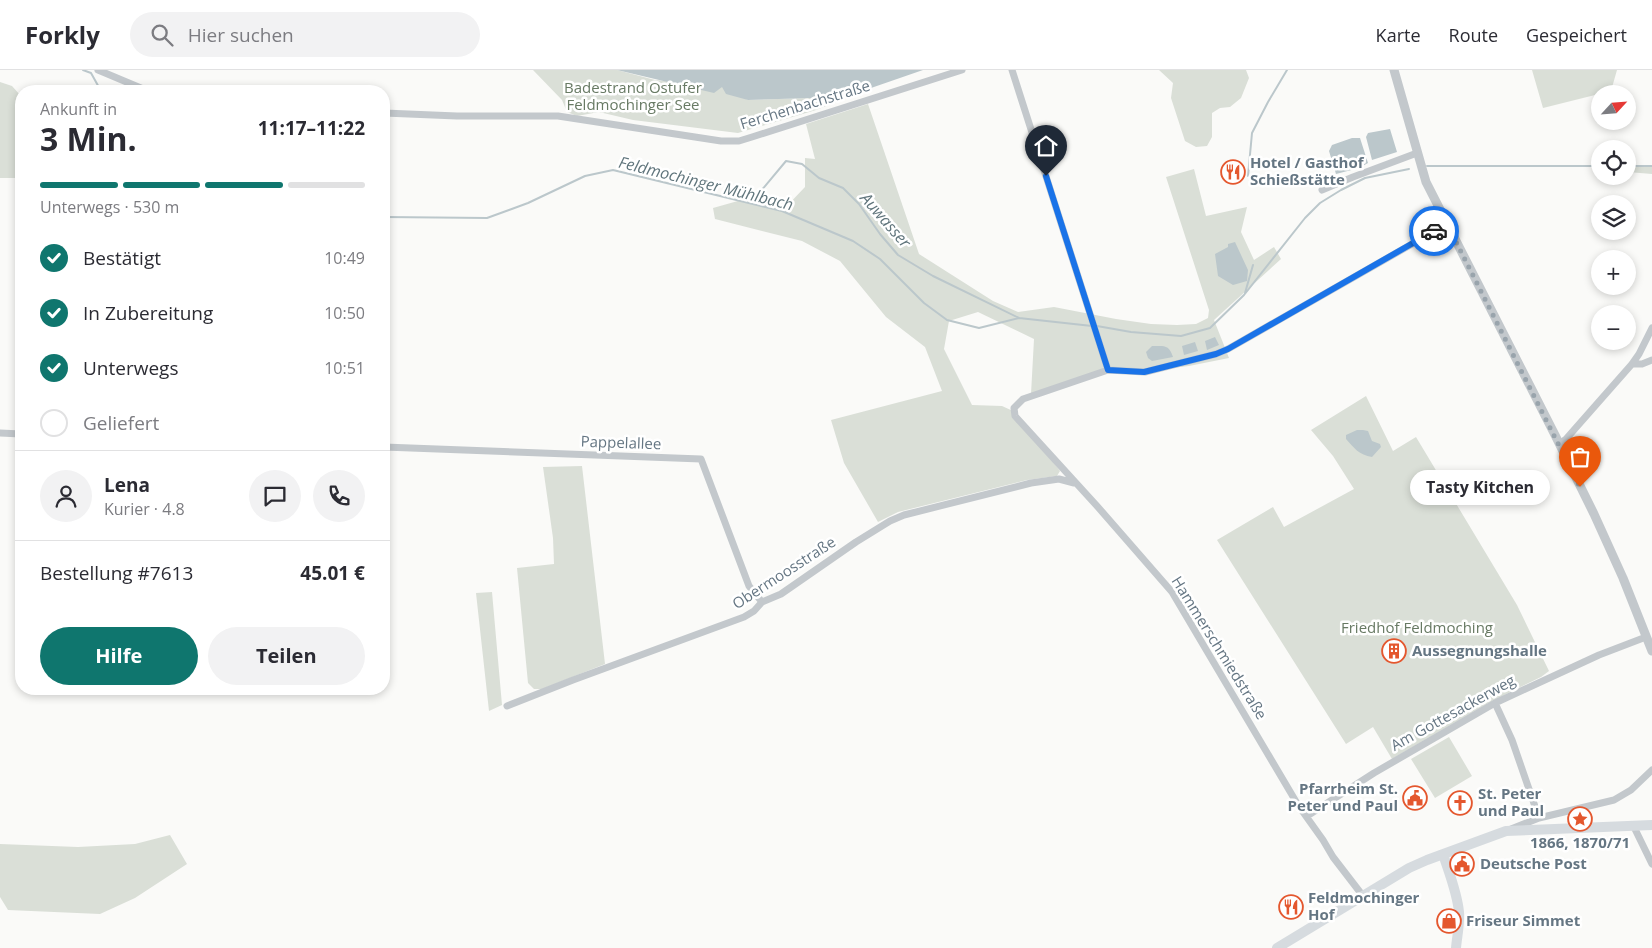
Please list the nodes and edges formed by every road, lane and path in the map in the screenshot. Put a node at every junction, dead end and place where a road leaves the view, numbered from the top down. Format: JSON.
{"nodes":[{"id":1,"x":98,"y":70,"type":"edge"},
{"id":2,"x":962,"y":70,"type":"edge"},
{"id":3,"x":1012,"y":70,"type":"edge"},
{"id":4,"x":1394,"y":70,"type":"edge"},
{"id":5,"x":134,"y":85,"type":"edge"},
{"id":6,"x":390,"y":112,"type":"edge"},
{"id":7,"x":1417,"y":153,"type":"junction"},
{"id":8,"x":1322,"y":190,"type":"dead end"},
{"id":9,"x":1447,"y":224,"type":"junction"},
{"id":10,"x":1652,"y":328,"type":"edge"},
{"id":11,"x":1652,"y":360,"type":"edge"},
{"id":12,"x":1632,"y":364,"type":"junction"},
{"id":13,"x":1108,"y":370,"type":"junction"},
{"id":14,"x":0,"y":433,"type":"edge"},
{"id":15,"x":15,"y":434,"type":"edge"},
{"id":16,"x":1559,"y":444,"type":"junction"},
{"id":17,"x":390,"y":447,"type":"edge"},
{"id":18,"x":1076,"y":485,"type":"junction"},
{"id":19,"x":762,"y":602,"type":"junction"},
{"id":20,"x":1646,"y":637,"type":"junction"},
{"id":21,"x":1652,"y":651,"type":"edge"},
{"id":22,"x":1495,"y":703,"type":"junction"},
{"id":23,"x":507,"y":706,"type":"dead end"},
{"id":24,"x":1652,"y":770,"type":"edge"},
{"id":25,"x":1307,"y":816,"type":"junction"},
{"id":26,"x":1539,"y":818,"type":"junction"},
{"id":27,"x":1633,"y":825,"type":"junction"},
{"id":28,"x":1652,"y":825,"type":"edge"},
{"id":29,"x":1506,"y":831,"type":"junction"},
{"id":30,"x":1443,"y":854,"type":"junction"},
{"id":31,"x":1652,"y":864,"type":"edge"},
{"id":32,"x":1363,"y":896,"type":"junction"},
{"id":33,"x":1277,"y":948,"type":"edge"},
{"id":34,"x":1456,"y":948,"type":"edge"}],
"edges":[{"from":1,"to":5,"type":"street"},
{"from":2,"to":6,"type":"street","name":"Ferchenbachstraße"},
{"from":3,"to":13,"type":"street"},
{"from":4,"to":7,"type":"street"},
{"from":7,"to":8,"type":"street"},
{"from":7,"to":9,"type":"street"},
{"from":9,"to":13,"type":"street"},
{"from":9,"to":16,"type":"street"},
{"from":10,"to":12,"type":"street"},
{"from":11,"to":12,"type":"street"},
{"from":12,"to":16,"type":"street"},
{"from":13,"to":18,"type":"street","name":"Hammerschmiedstraße"},
{"from":14,"to":15,"type":"street"},
{"from":16,"to":20,"type":"street"},
{"from":17,"to":19,"type":"street","name":"Pappelallee"},
{"from":18,"to":19,"type":"street","name":"Obermoosstraße"},
{"from":18,"to":25,"type":"street","name":"Hammerschmiedstraße"},
{"from":19,"to":23,"type":"street","name":"Obermoosstraße"},
{"from":20,"to":21,"type":"street"},
{"from":20,"to":22,"type":"street","name":"Am Gottesackerweg"},
{"from":22,"to":25,"type":"street","name":"Am Gottesackerweg"},
{"from":22,"to":26,"type":"street"},
{"from":24,"to":26,"type":"street"},
{"from":25,"to":32,"type":"street","name":"Hammerschmiedstraße"},
{"from":26,"to":29,"type":"street"},
{"from":27,"to":28,"type":"main road"},
{"from":27,"to":29,"type":"main road"},
{"from":27,"to":31,"type":"street"},
{"from":29,"to":30,"type":"main road"},
{"from":30,"to":32,"type":"main road"},
{"from":30,"to":34,"type":"main road"},
{"from":32,"to":33,"type":"main road"}]}
